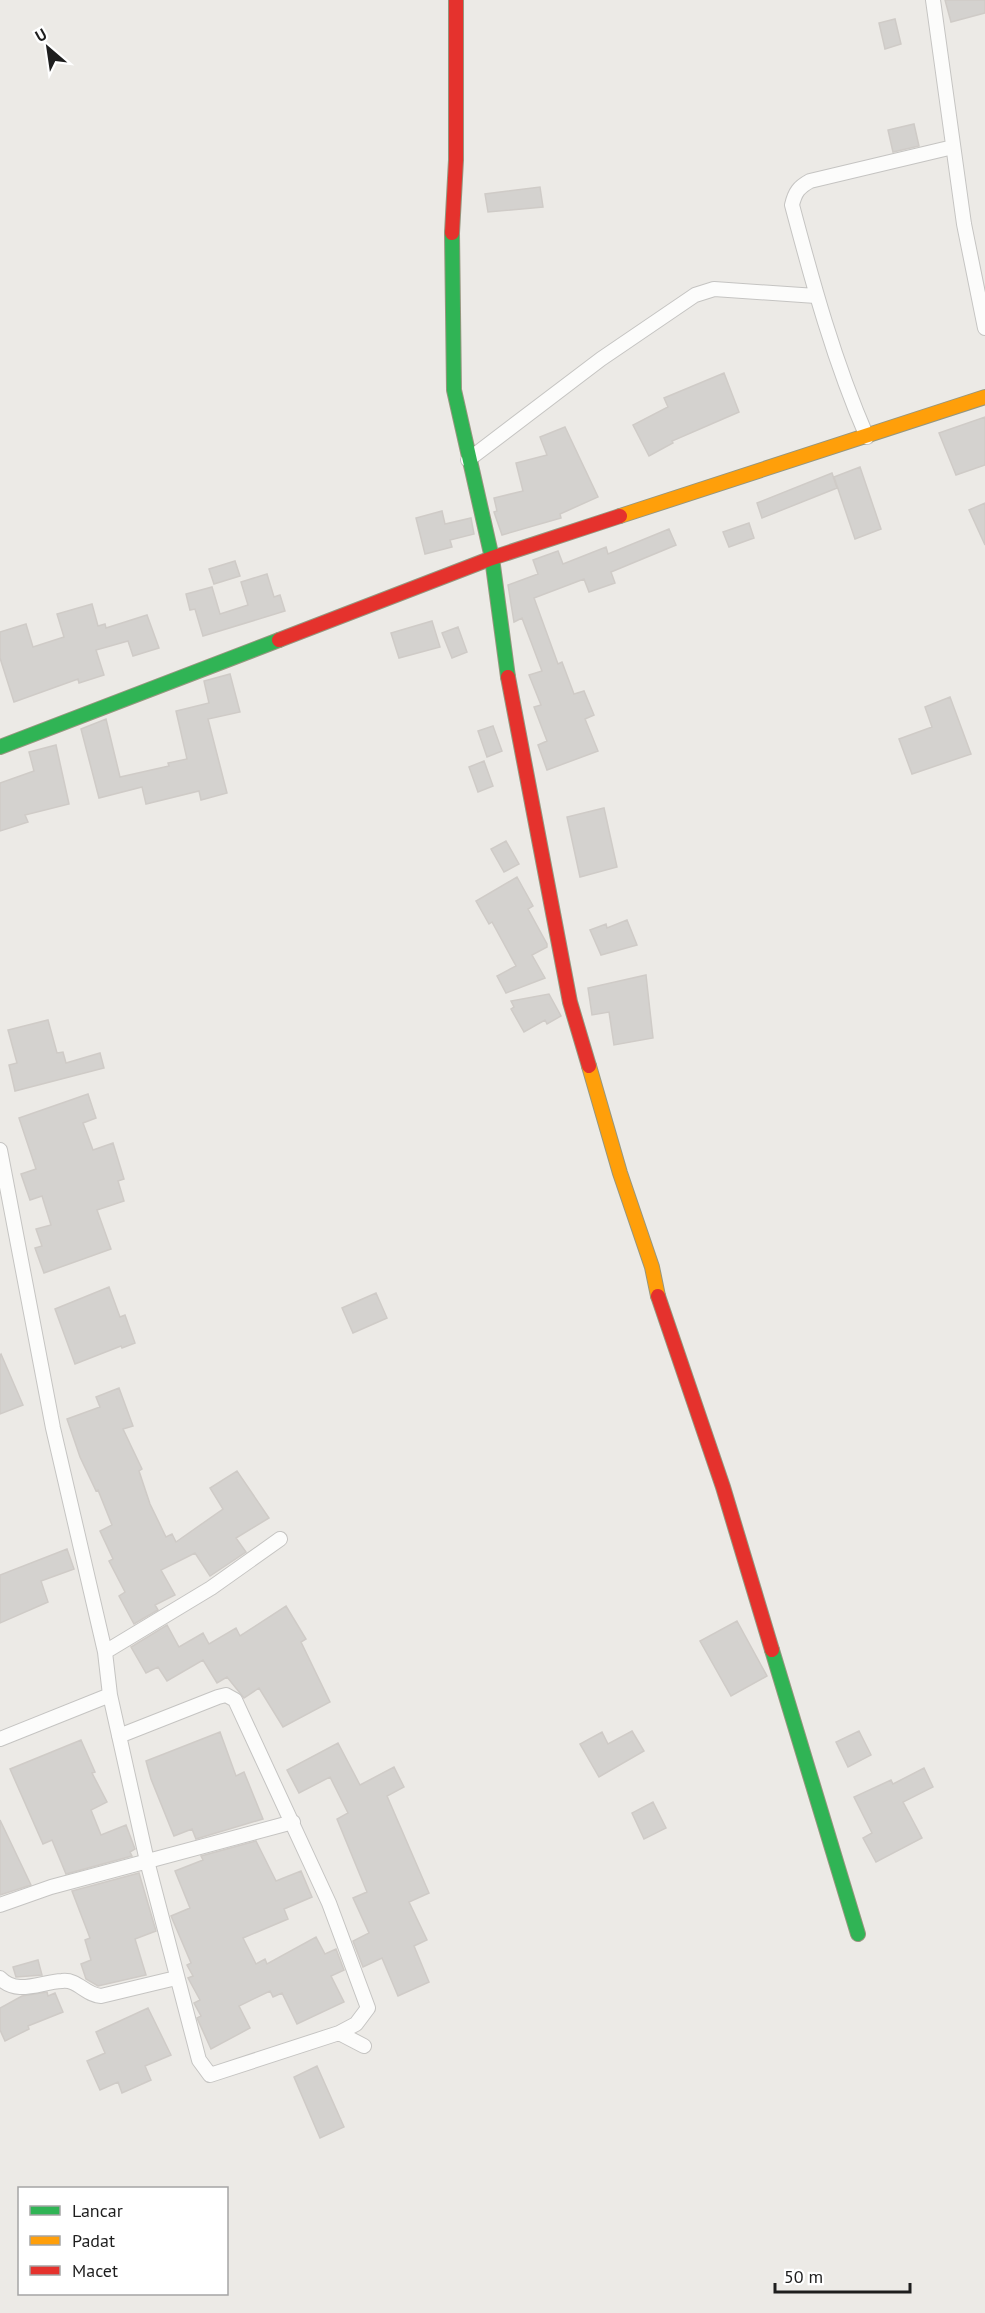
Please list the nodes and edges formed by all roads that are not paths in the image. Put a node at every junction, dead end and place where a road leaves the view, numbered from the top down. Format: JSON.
{"nodes":[{"id":1,"x":456,"y":0,"type":"edge"},
{"id":2,"x":933,"y":0,"type":"edge"},
{"id":3,"x":953,"y":147,"type":"junction"},
{"id":4,"x":816,"y":296,"type":"junction"},
{"id":5,"x":985,"y":328,"type":"edge"},
{"id":6,"x":985,"y":397,"type":"edge"},
{"id":7,"x":867,"y":437,"type":"junction"},
{"id":8,"x":468,"y":459,"type":"junction"},
{"id":9,"x":492,"y":558,"type":"junction"},
{"id":10,"x":0,"y":747,"type":"edge"},
{"id":11,"x":0,"y":1150,"type":"edge"},
{"id":12,"x":280,"y":1539,"type":"dead end"},
{"id":13,"x":105,"y":1652,"type":"junction"},
{"id":14,"x":110,"y":1695,"type":"junction"},
{"id":15,"x":119,"y":1736,"type":"junction"},
{"id":16,"x":0,"y":1739,"type":"edge"},
{"id":17,"x":293,"y":1822,"type":"junction"},
{"id":18,"x":147,"y":1861,"type":"junction"},
{"id":19,"x":0,"y":1905,"type":"edge"},
{"id":20,"x":858,"y":1934,"type":"dead end"},
{"id":21,"x":0,"y":1978,"type":"edge"},
{"id":22,"x":176,"y":1978,"type":"junction"},
{"id":23,"x":339,"y":2033,"type":"junction"},
{"id":24,"x":364,"y":2046,"type":"dead end"}],
"edges":[{"from":1,"to":8,"type":"street"},
{"from":2,"to":3,"type":"street"},
{"from":3,"to":4,"type":"street"},
{"from":3,"to":5,"type":"street"},
{"from":4,"to":7,"type":"street"},
{"from":4,"to":8,"type":"street"},
{"from":6,"to":7,"type":"street"},
{"from":7,"to":9,"type":"street"},
{"from":8,"to":9,"type":"street"},
{"from":9,"to":10,"type":"street"},
{"from":9,"to":20,"type":"street"},
{"from":11,"to":13,"type":"street"},
{"from":12,"to":13,"type":"street"},
{"from":13,"to":14,"type":"street"},
{"from":14,"to":15,"type":"street"},
{"from":14,"to":16,"type":"street"},
{"from":15,"to":17,"type":"street"},
{"from":15,"to":18,"type":"street"},
{"from":17,"to":18,"type":"street"},
{"from":17,"to":23,"type":"street"},
{"from":18,"to":19,"type":"street"},
{"from":18,"to":22,"type":"street"},
{"from":21,"to":22,"type":"street"},
{"from":22,"to":23,"type":"street"},
{"from":23,"to":24,"type":"street"}]}
